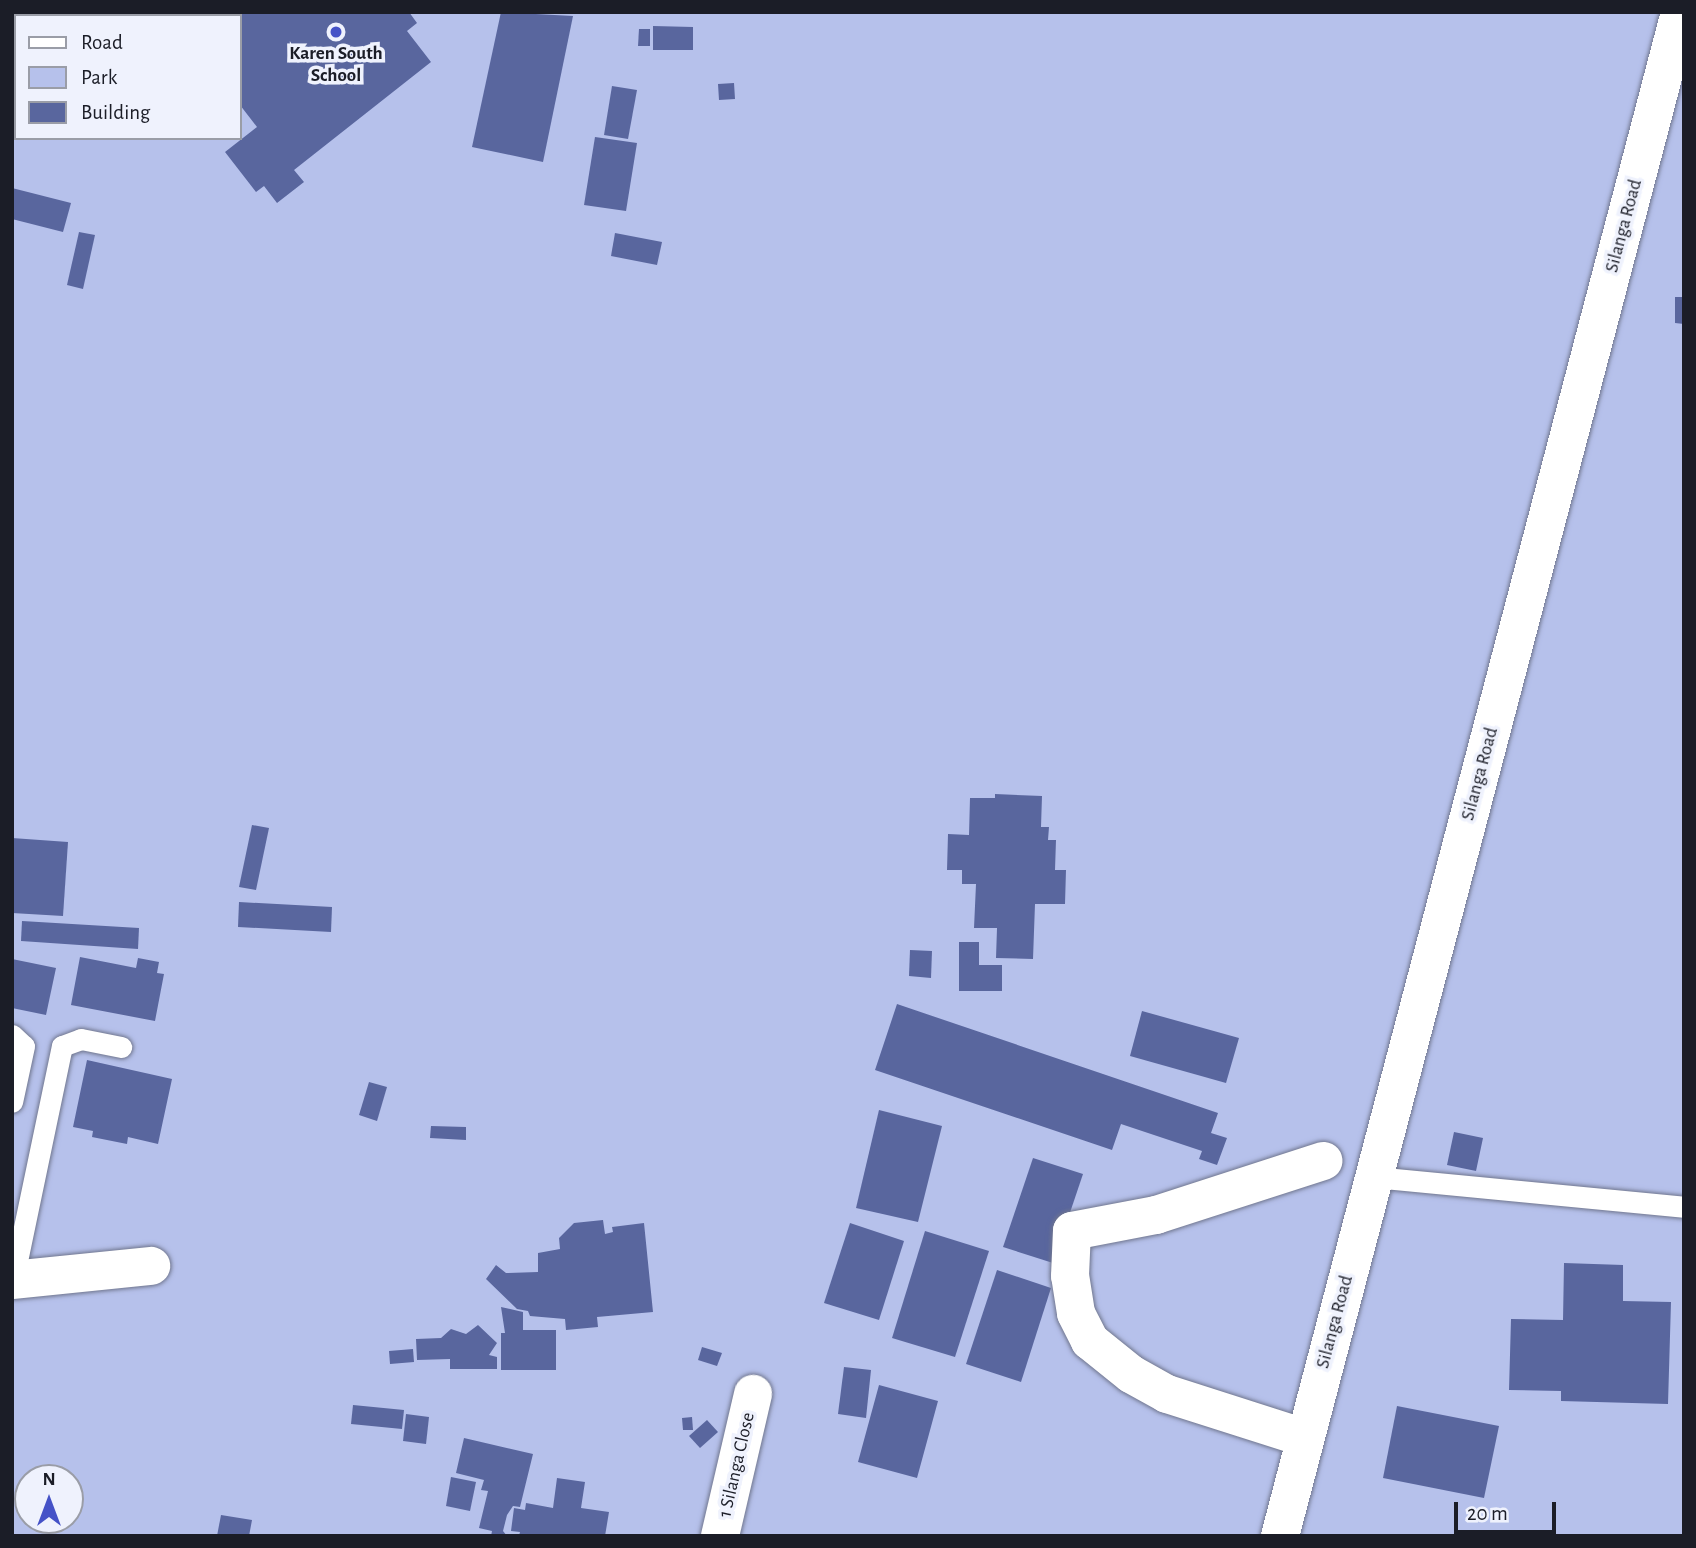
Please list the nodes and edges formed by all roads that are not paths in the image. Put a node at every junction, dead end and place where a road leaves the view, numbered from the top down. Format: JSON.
{"nodes":[{"id":1,"x":1680,"y":12,"type":"edge"},
{"id":2,"x":12,"y":1035,"type":"edge"},
{"id":3,"x":121,"y":1047,"type":"dead end"},
{"id":4,"x":12,"y":1102,"type":"edge"},
{"id":5,"x":1323,"y":1161,"type":"dead end"},
{"id":6,"x":1374,"y":1177,"type":"junction"},
{"id":7,"x":1684,"y":1207,"type":"edge"},
{"id":8,"x":150,"y":1266,"type":"dead end"},
{"id":9,"x":13,"y":1280,"type":"edge"},
{"id":10,"x":753,"y":1394,"type":"dead end"},
{"id":11,"x":1305,"y":1438,"type":"junction"},
{"id":12,"x":720,"y":1536,"type":"edge"},
{"id":13,"x":1280,"y":1536,"type":"edge"}],
"edges":[{"from":1,"to":6,"type":"street","name":"Silanga Road"},
{"from":2,"to":4,"type":"lane"},
{"from":3,"to":9,"type":"lane"},
{"from":5,"to":11,"type":"street"},
{"from":6,"to":7,"type":"lane"},
{"from":6,"to":11,"type":"street","name":"Silanga Road"},
{"from":8,"to":9,"type":"street"},
{"from":10,"to":12,"type":"street","name":"1 Silanga Close"},
{"from":11,"to":13,"type":"street","name":"Silanga Road"}]}
